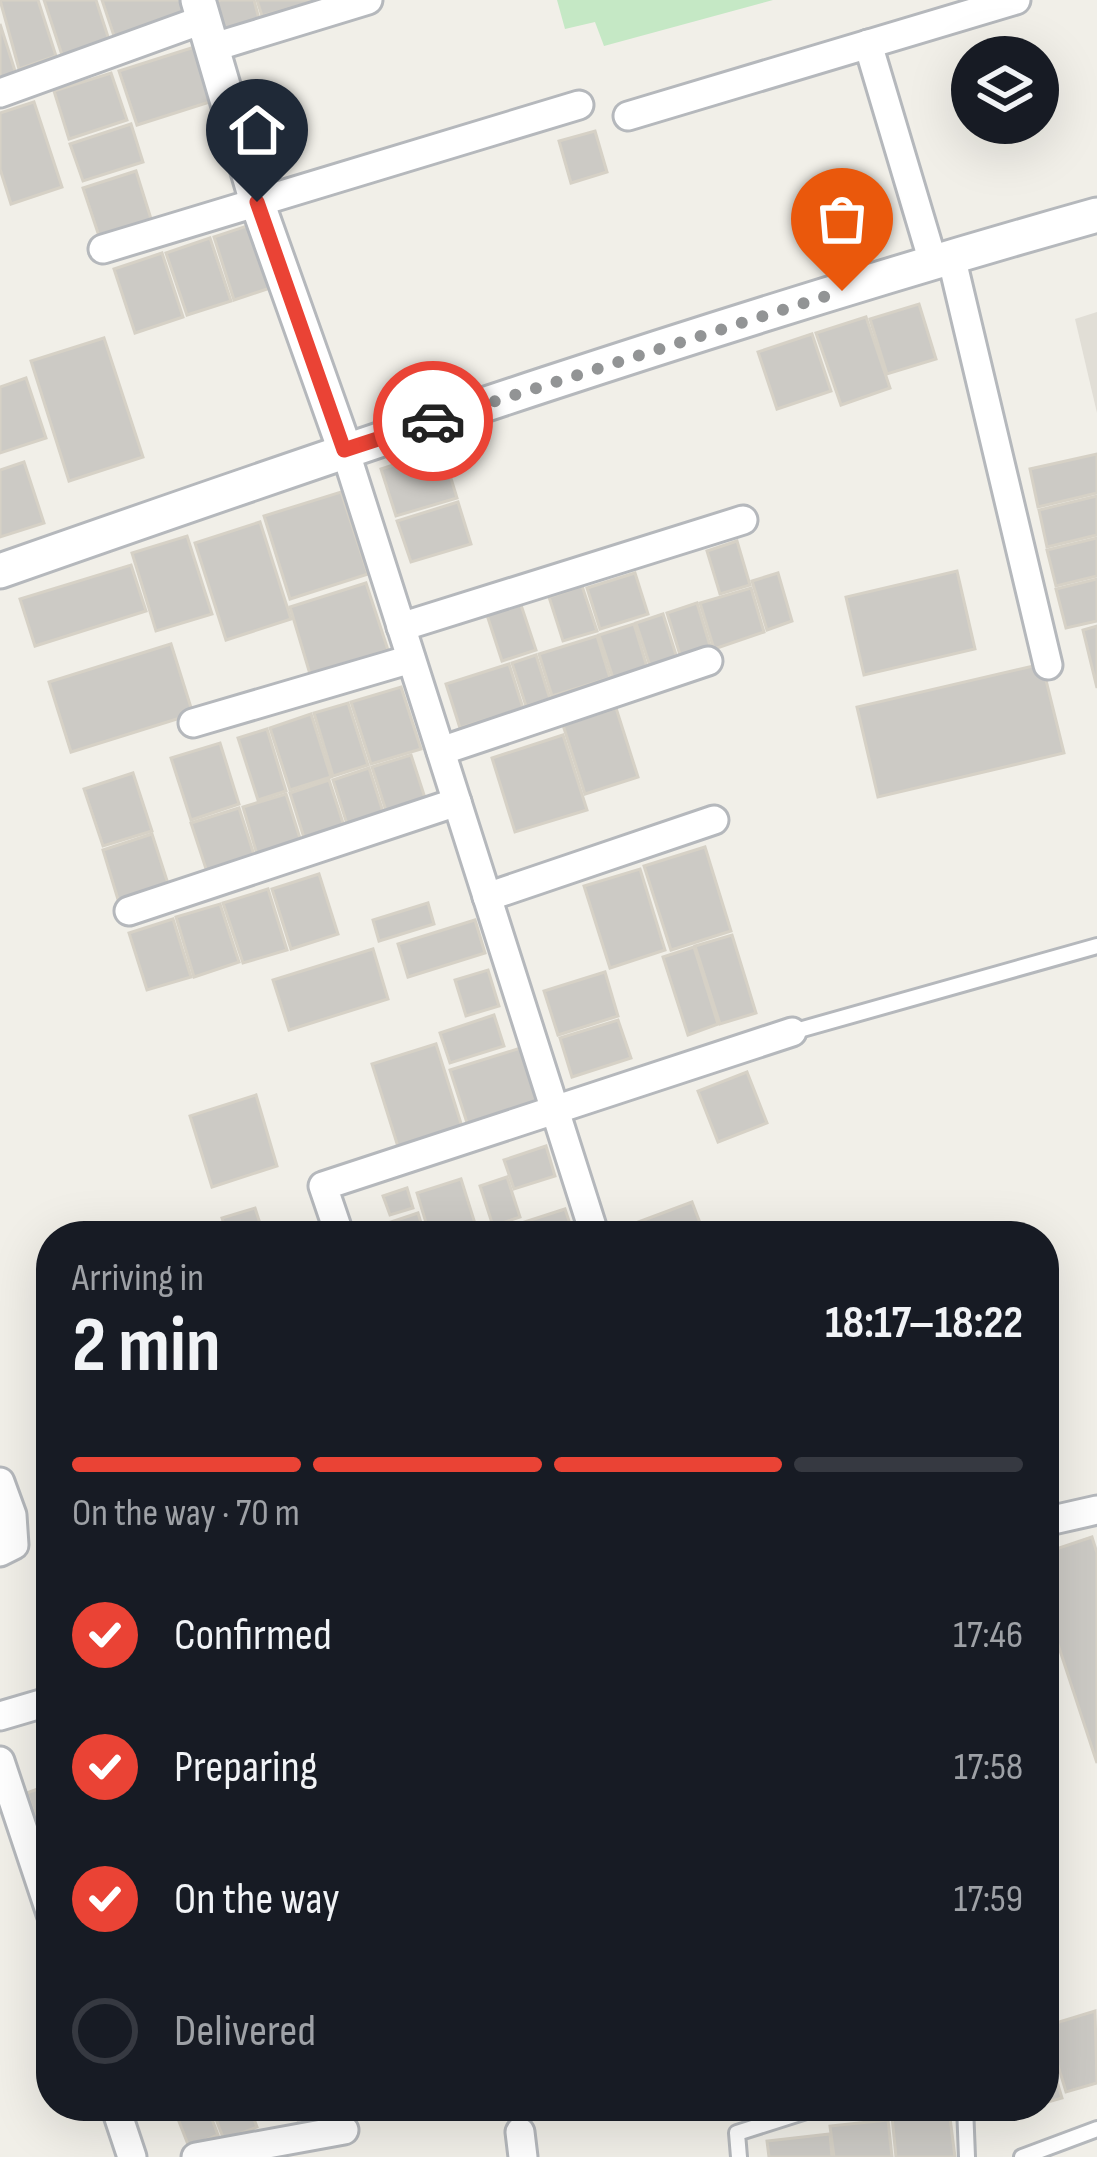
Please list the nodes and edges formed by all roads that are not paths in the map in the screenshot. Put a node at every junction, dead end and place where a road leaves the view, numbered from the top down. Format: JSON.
{"nodes":[{"id":1,"x":368,"y":0,"type":"edge"},
{"id":2,"x":1016,"y":0,"type":"edge"},
{"id":3,"x":204,"y":23,"type":"edge"},
{"id":4,"x":868,"y":44,"type":"junction"},
{"id":5,"x":0,"y":93,"type":"edge"},
{"id":6,"x":579,"y":105,"type":"dead end"},
{"id":7,"x":628,"y":116,"type":"dead end"},
{"id":8,"x":257,"y":202,"type":"junction"},
{"id":9,"x":1097,"y":215,"type":"edge"},
{"id":10,"x":103,"y":249,"type":"dead end"},
{"id":11,"x":942,"y":259,"type":"junction"},
{"id":12,"x":344,"y":450,"type":"junction"},
{"id":13,"x":743,"y":520,"type":"dead end"},
{"id":14,"x":0,"y":571,"type":"edge"},
{"id":15,"x":401,"y":627,"type":"junction"},
{"id":16,"x":411,"y":659,"type":"junction"},
{"id":17,"x":708,"y":661,"type":"dead end"},
{"id":18,"x":1048,"y":665,"type":"dead end"},
{"id":19,"x":194,"y":723,"type":"dead end"},
{"id":20,"x":441,"y":751,"type":"junction"},
{"id":21,"x":457,"y":802,"type":"junction"},
{"id":22,"x":714,"y":820,"type":"dead end"},
{"id":23,"x":487,"y":897,"type":"junction"},
{"id":24,"x":129,"y":910,"type":"dead end"},
{"id":25,"x":1097,"y":946,"type":"edge"},
{"id":26,"x":792,"y":1032,"type":"joint"},
{"id":27,"x":555,"y":1110,"type":"junction"},
{"id":28,"x":335,"y":1221,"type":"edge"},
{"id":29,"x":590,"y":1221,"type":"edge"},
{"id":30,"x":0,"y":1482,"type":"edge"},
{"id":31,"x":1097,"y":1510,"type":"edge"},
{"id":32,"x":1059,"y":1519,"type":"edge"},
{"id":33,"x":0,"y":1552,"type":"edge"},
{"id":34,"x":36,"y":1705,"type":"edge"},
{"id":35,"x":0,"y":1716,"type":"edge"},
{"id":36,"x":0,"y":1761,"type":"edge"},
{"id":37,"x":9,"y":1820,"type":"edge"},
{"id":38,"x":36,"y":1861,"type":"edge"},
{"id":39,"x":120,"y":2121,"type":"edge"},
{"id":40,"x":775,"y":2121,"type":"edge"},
{"id":41,"x":966,"y":2121,"type":"edge"},
{"id":42,"x":1097,"y":2128,"type":"edge"},
{"id":43,"x":344,"y":2131,"type":"dead end"},
{"id":44,"x":132,"y":2157,"type":"edge"},
{"id":45,"x":196,"y":2157,"type":"edge"},
{"id":46,"x":739,"y":2157,"type":"edge"},
{"id":47,"x":967,"y":2157,"type":"edge"},
{"id":48,"x":1022,"y":2157,"type":"edge"}],
"edges":[{"from":1,"to":3,"type":"street"},
{"from":2,"to":4,"type":"street"},
{"from":3,"to":5,"type":"street"},
{"from":3,"to":8,"type":"street"},
{"from":4,"to":7,"type":"street"},
{"from":4,"to":11,"type":"street"},
{"from":6,"to":8,"type":"street"},
{"from":8,"to":10,"type":"street"},
{"from":8,"to":12,"type":"street"},
{"from":9,"to":11,"type":"street"},
{"from":11,"to":12,"type":"street"},
{"from":11,"to":18,"type":"street"},
{"from":12,"to":14,"type":"street"},
{"from":12,"to":15,"type":"street"},
{"from":13,"to":15,"type":"street"},
{"from":15,"to":16,"type":"street"},
{"from":16,"to":19,"type":"street"},
{"from":16,"to":20,"type":"street"},
{"from":17,"to":20,"type":"street"},
{"from":20,"to":21,"type":"street"},
{"from":21,"to":23,"type":"street"},
{"from":21,"to":24,"type":"street"},
{"from":22,"to":23,"type":"street"},
{"from":23,"to":27,"type":"street"},
{"from":25,"to":26,"type":"lane"},
{"from":26,"to":27,"type":"street"},
{"from":27,"to":28,"type":"street"},
{"from":27,"to":29,"type":"street"},
{"from":30,"to":33,"type":"street"},
{"from":31,"to":32,"type":"street"},
{"from":34,"to":35,"type":"street"},
{"from":36,"to":37,"type":"street"},
{"from":37,"to":38,"type":"street"},
{"from":39,"to":44,"type":"street"},
{"from":40,"to":46,"type":"lane"},
{"from":41,"to":47,"type":"lane"},
{"from":42,"to":48,"type":"lane"},
{"from":43,"to":45,"type":"street"}]}
